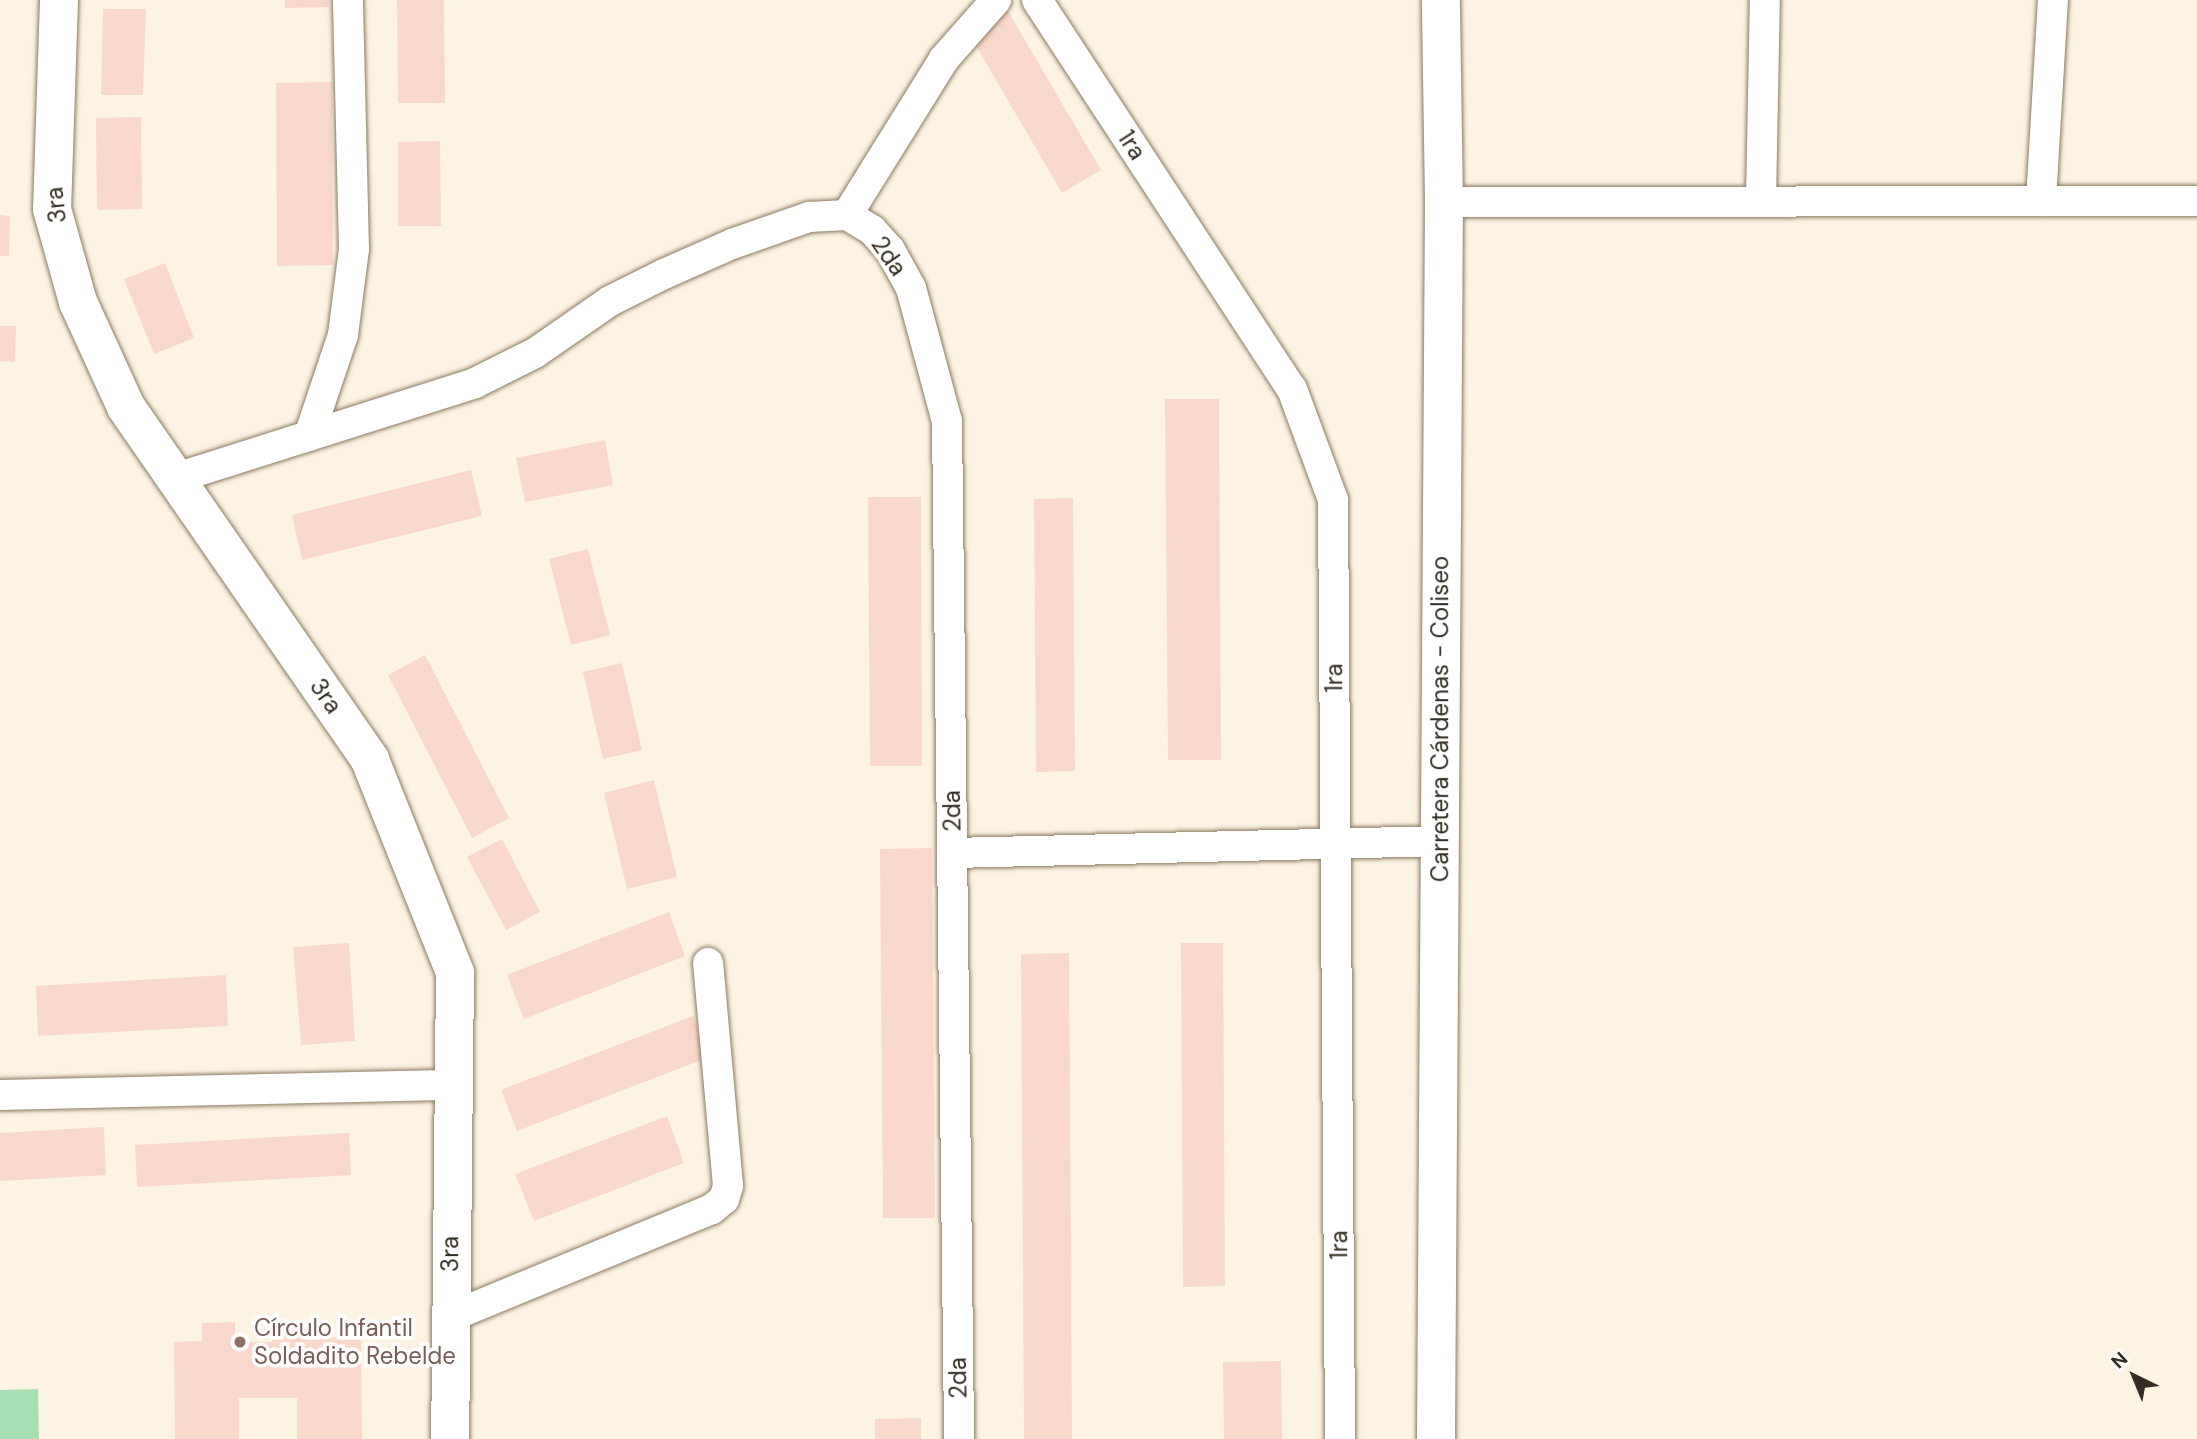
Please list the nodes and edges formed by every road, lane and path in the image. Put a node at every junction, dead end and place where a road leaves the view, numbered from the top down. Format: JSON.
{"nodes":[{"id":1,"x":59,"y":0,"type":"edge"},
{"id":2,"x":348,"y":0,"type":"edge"},
{"id":3,"x":996,"y":0,"type":"edge"},
{"id":4,"x":1037,"y":0,"type":"edge"},
{"id":5,"x":1441,"y":0,"type":"edge"},
{"id":6,"x":1765,"y":0,"type":"edge"},
{"id":7,"x":2053,"y":0,"type":"edge"},
{"id":8,"x":1761,"y":201,"type":"junction"},
{"id":9,"x":2041,"y":201,"type":"junction"},
{"id":10,"x":2197,"y":201,"type":"edge"},
{"id":11,"x":1444,"y":202,"type":"junction"},
{"id":12,"x":847,"y":215,"type":"junction"},
{"id":13,"x":309,"y":436,"type":"junction"},
{"id":14,"x":173,"y":479,"type":"junction"},
{"id":15,"x":1440,"y":841,"type":"junction"},
{"id":16,"x":1336,"y":844,"type":"junction"},
{"id":17,"x":952,"y":853,"type":"junction"},
{"id":18,"x":708,"y":963,"type":"dead end"},
{"id":19,"x":451,"y":1085,"type":"junction"},
{"id":20,"x":0,"y":1095,"type":"edge"},
{"id":21,"x":450,"y":1317,"type":"junction"},
{"id":22,"x":450,"y":1439,"type":"edge"},
{"id":23,"x":959,"y":1439,"type":"edge"},
{"id":24,"x":1340,"y":1439,"type":"edge"},
{"id":25,"x":1436,"y":1439,"type":"edge"}],
"edges":[{"from":1,"to":14,"type":"street","name":"3ra"},
{"from":2,"to":13,"type":"street"},
{"from":3,"to":12,"type":"street"},
{"from":4,"to":16,"type":"street","name":"1ra"},
{"from":5,"to":11,"type":"street","name":"Carretera Cárdenas - Coliseo"},
{"from":6,"to":8,"type":"street"},
{"from":7,"to":9,"type":"street"},
{"from":8,"to":9,"type":"street"},
{"from":8,"to":11,"type":"street"},
{"from":9,"to":10,"type":"street"},
{"from":11,"to":15,"type":"street","name":"Carretera Cárdenas - Coliseo"},
{"from":12,"to":13,"type":"street"},
{"from":12,"to":17,"type":"street","name":"2da"},
{"from":13,"to":14,"type":"street"},
{"from":14,"to":19,"type":"street","name":"3ra"},
{"from":15,"to":16,"type":"street"},
{"from":15,"to":25,"type":"street","name":"Carretera Cárdenas - Coliseo"},
{"from":16,"to":17,"type":"street"},
{"from":16,"to":24,"type":"street","name":"1ra"},
{"from":17,"to":23,"type":"street","name":"2da"},
{"from":18,"to":21,"type":"street"},
{"from":19,"to":20,"type":"street"},
{"from":19,"to":21,"type":"street","name":"3ra"},
{"from":21,"to":22,"type":"street","name":"3ra"}]}
